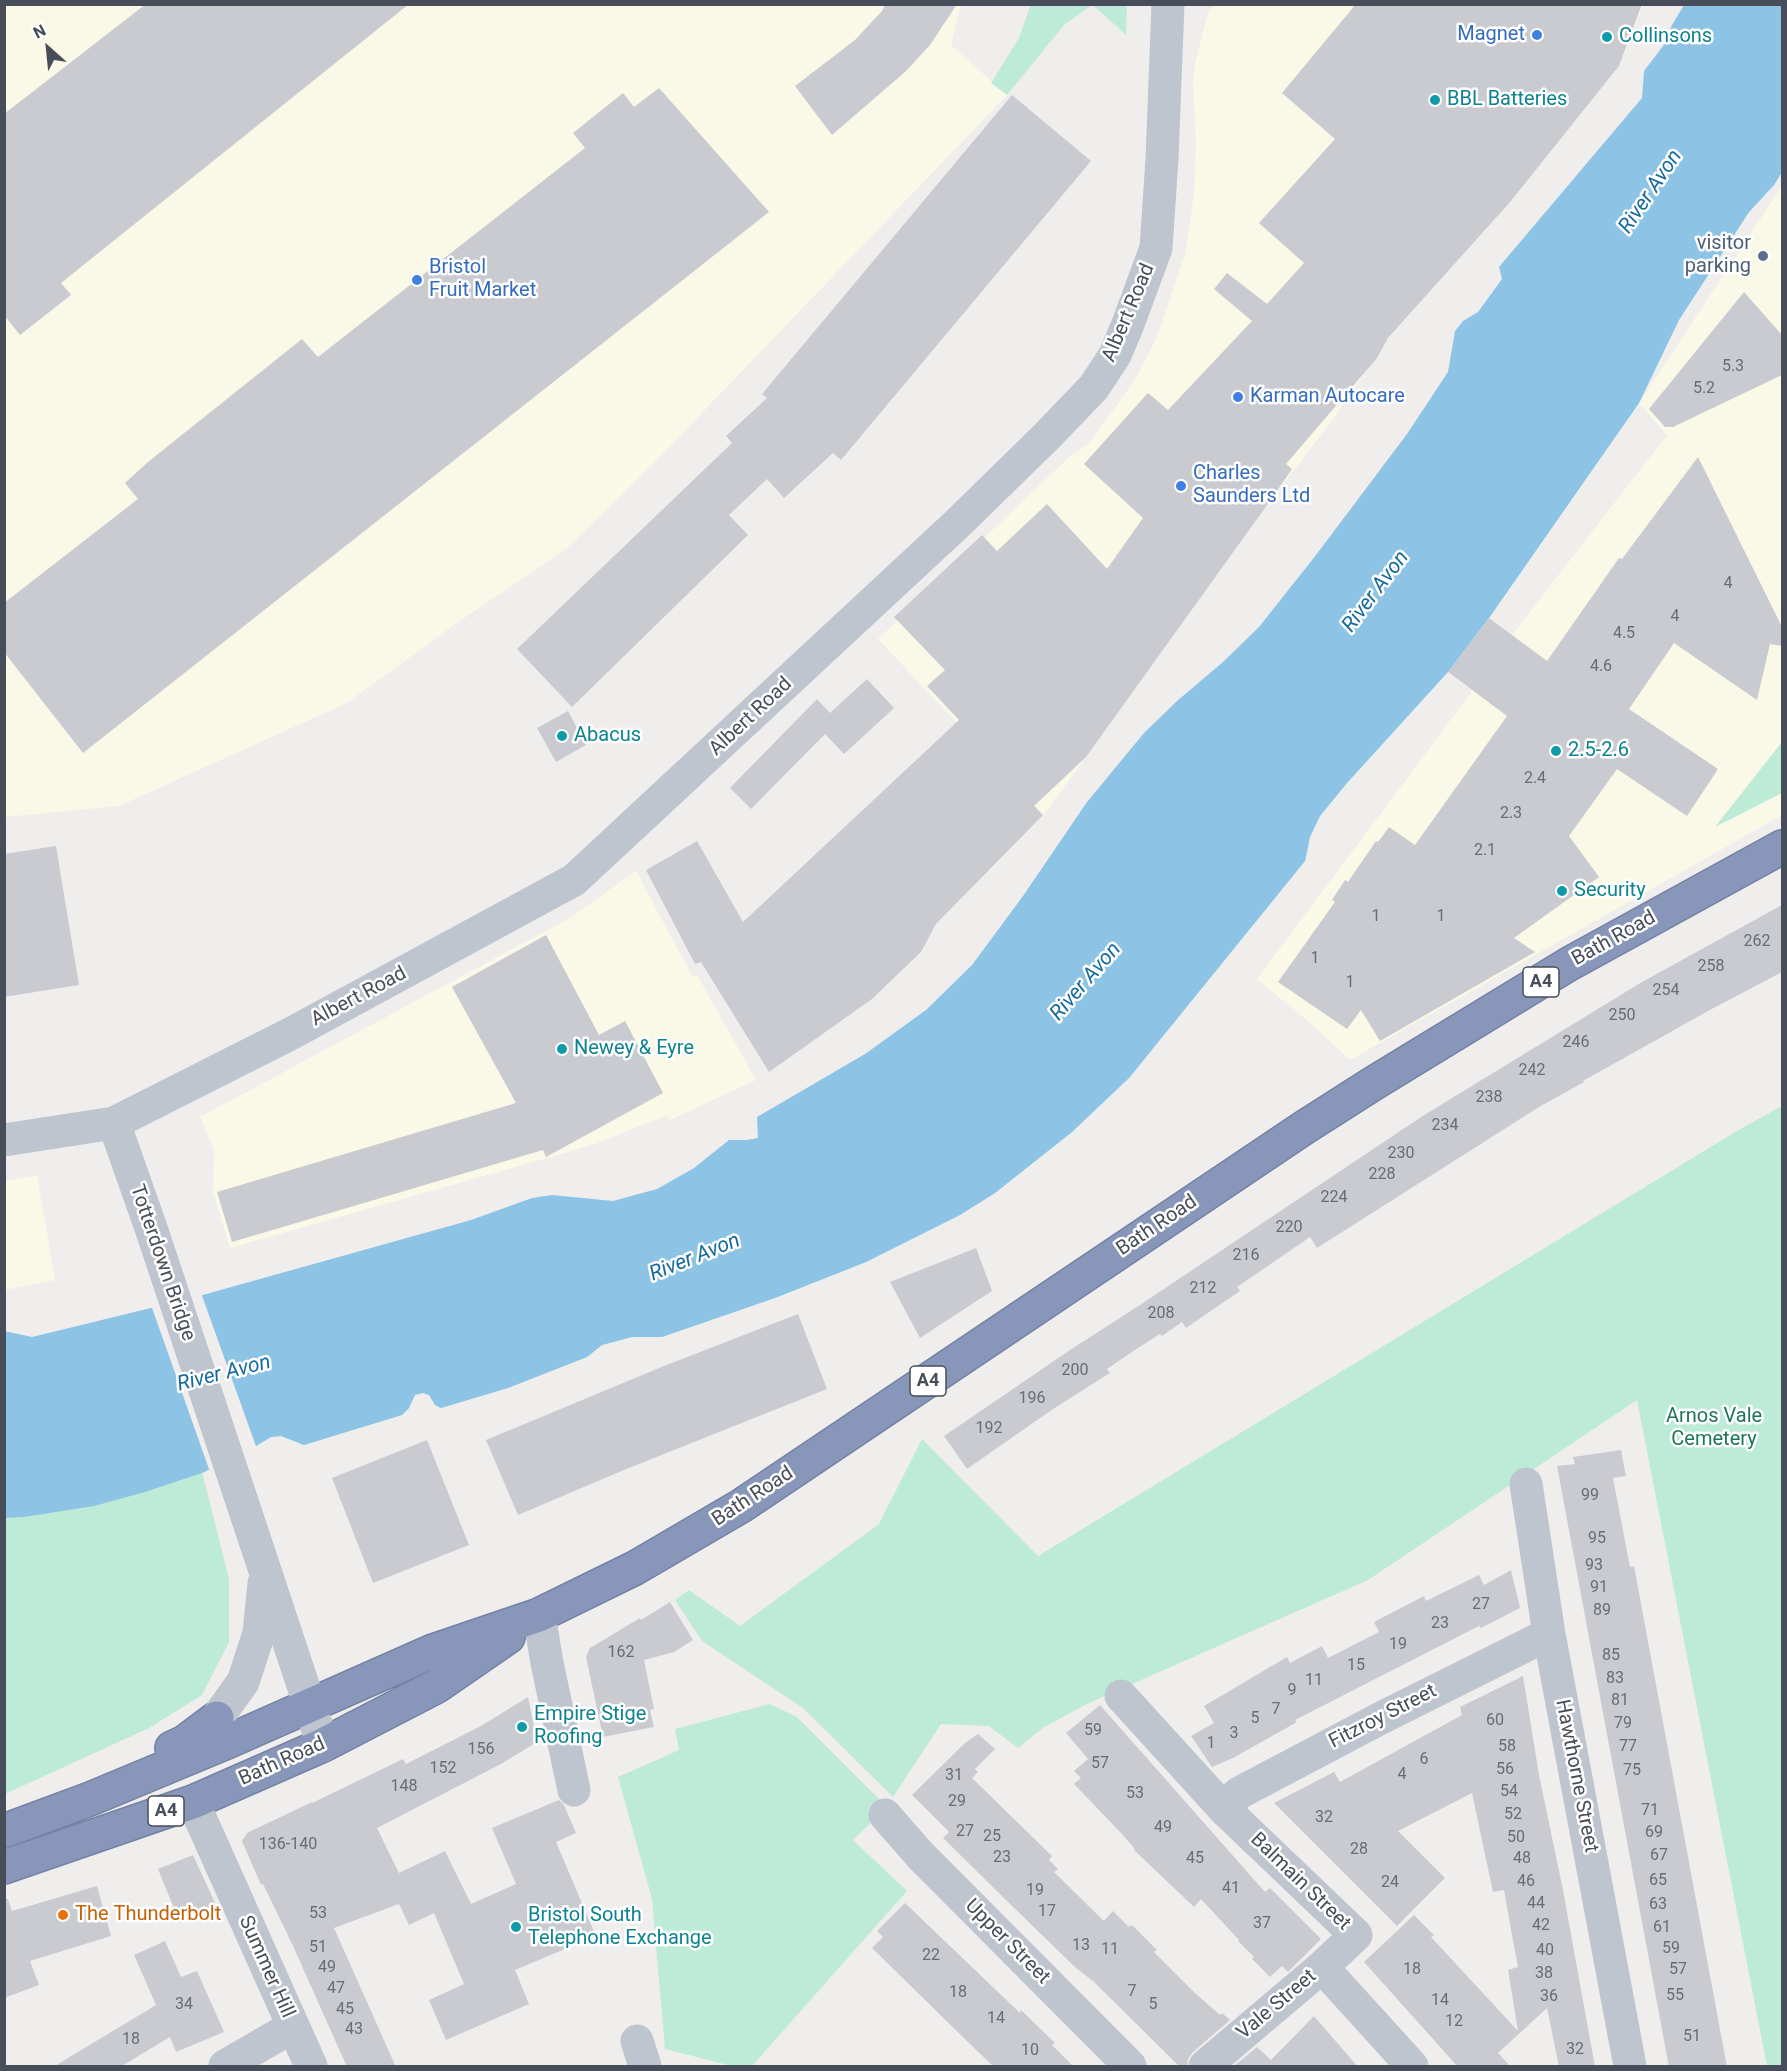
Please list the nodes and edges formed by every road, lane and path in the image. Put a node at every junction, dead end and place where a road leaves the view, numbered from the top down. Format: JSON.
{"nodes":[{"id":1,"x":1168,"y":4,"type":"edge"},
{"id":2,"x":1782,"y":847,"type":"edge"},
{"id":3,"x":114,"y":1123,"type":"junction"},
{"id":4,"x":4,"y":1140,"type":"edge"},
{"id":5,"x":1526,"y":1484,"type":"dead end"},
{"id":6,"x":265,"y":1575,"type":"junction"},
{"id":7,"x":539,"y":1615,"type":"junction"},
{"id":8,"x":1549,"y":1634,"type":"junction"},
{"id":9,"x":1121,"y":1696,"type":"dead end"},
{"id":10,"x":309,"y":1704,"type":"junction"},
{"id":11,"x":217,"y":1718,"type":"joint"},
{"id":12,"x":323,"y":1745,"type":"junction"},
{"id":13,"x":574,"y":1790,"type":"dead end"},
{"id":14,"x":193,"y":1802,"type":"junction"},
{"id":15,"x":1223,"y":1808,"type":"junction"},
{"id":16,"x":885,"y":1815,"type":"dead end"},
{"id":17,"x":4,"y":1829,"type":"edge"},
{"id":18,"x":4,"y":1867,"type":"edge"},
{"id":19,"x":1322,"y":1967,"type":"junction"},
{"id":20,"x":292,"y":2028,"type":"junction"},
{"id":21,"x":225,"y":2067,"type":"edge"},
{"id":22,"x":311,"y":2067,"type":"edge"},
{"id":23,"x":1130,"y":2067,"type":"edge"},
{"id":24,"x":1205,"y":2067,"type":"edge"},
{"id":25,"x":1412,"y":2067,"type":"edge"},
{"id":26,"x":1630,"y":2067,"type":"edge"}],
"edges":[{"from":1,"to":3,"type":"street","name":"Albert Road"},
{"from":2,"to":7,"type":"highway","name":"Bath Road","number":"A4"},
{"from":3,"to":4,"type":"street","name":"Albert Road"},
{"from":3,"to":6,"type":"street","name":"Totterdown Bridge"},
{"from":5,"to":8,"type":"street","name":"Hawthorne Street"},
{"from":6,"to":10,"type":"street","name":"Totterdown Bridge"},
{"from":6,"to":11,"type":"street","name":"Totterdown Bridge"},
{"from":7,"to":10,"type":"highway","name":"Bath Road","number":"A4"},
{"from":7,"to":12,"type":"highway","name":"Bath Road","number":"A4"},
{"from":7,"to":13,"type":"street"},
{"from":8,"to":15,"type":"street","name":"Fitzroy Street"},
{"from":8,"to":26,"type":"street","name":"Hawthorne Street"},
{"from":9,"to":15,"type":"street","name":"Balmain Street"},
{"from":10,"to":12,"type":"street","name":"Totterdown Bridge"},
{"from":10,"to":17,"type":"highway","name":"Bath Road","number":"A4"},
{"from":11,"to":17,"type":"highway","name":"Bath Road","number":"A4"},
{"from":12,"to":14,"type":"highway","name":"Bath Road","number":"A4"},
{"from":14,"to":18,"type":"highway","name":"Bath Road","number":"A4"},
{"from":14,"to":20,"type":"street","name":"Summer Hill"},
{"from":15,"to":19,"type":"street","name":"Balmain Street"},
{"from":16,"to":23,"type":"street","name":"Upper Street"},
{"from":19,"to":24,"type":"street","name":"Vale Street"},
{"from":19,"to":25,"type":"street"},
{"from":20,"to":21,"type":"street"},
{"from":20,"to":22,"type":"street","name":"Summer Hill"}]}
